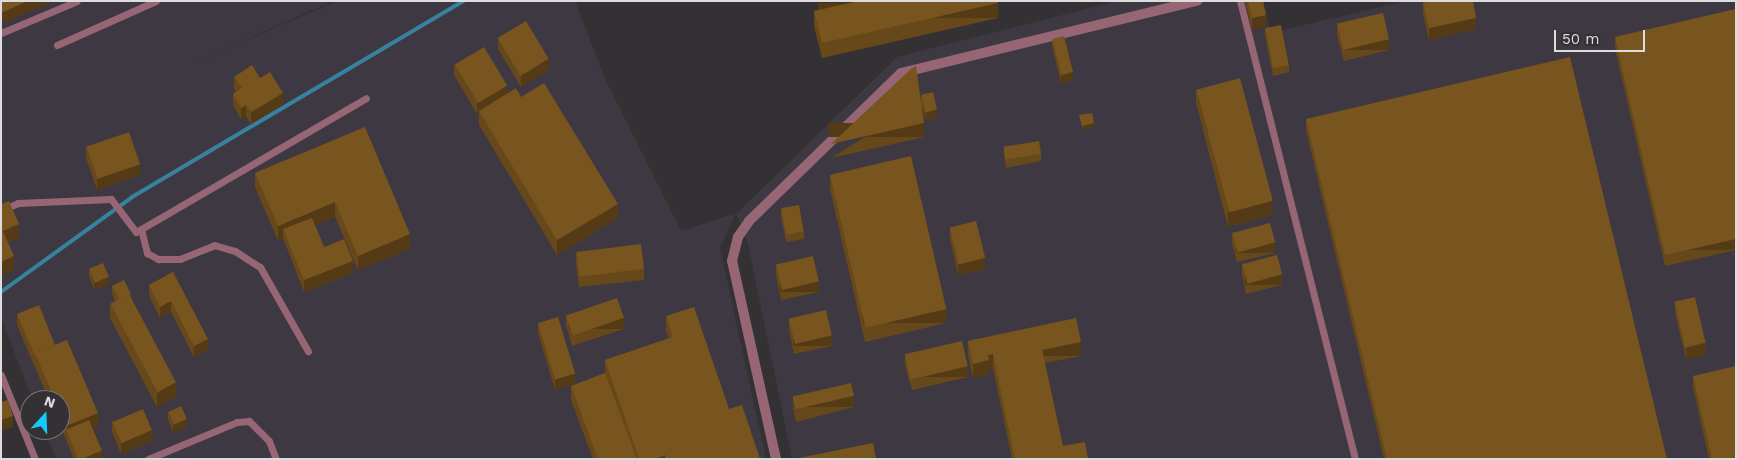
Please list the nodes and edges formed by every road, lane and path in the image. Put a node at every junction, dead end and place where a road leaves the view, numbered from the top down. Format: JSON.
{"nodes":[{"id":1,"x":77,"y":1,"type":"edge"},
{"id":2,"x":156,"y":1,"type":"edge"},
{"id":3,"x":1197,"y":1,"type":"edge"},
{"id":4,"x":1240,"y":1,"type":"edge"},
{"id":5,"x":1,"y":33,"type":"edge"},
{"id":6,"x":58,"y":45,"type":"dead end"},
{"id":7,"x":366,"y":98,"type":"dead end"},
{"id":8,"x":1,"y":210,"type":"edge"},
{"id":9,"x":138,"y":231,"type":"junction"},
{"id":10,"x":308,"y":351,"type":"dead end"},
{"id":11,"x":1,"y":375,"type":"edge"},
{"id":12,"x":35,"y":459,"type":"edge"},
{"id":13,"x":148,"y":459,"type":"edge"},
{"id":14,"x":276,"y":459,"type":"edge"},
{"id":15,"x":776,"y":459,"type":"edge"},
{"id":16,"x":1355,"y":459,"type":"edge"}],
"edges":[{"from":1,"to":5,"type":"lane"},
{"from":2,"to":6,"type":"lane"},
{"from":3,"to":15,"type":"street"},
{"from":4,"to":16,"type":"lane"},
{"from":7,"to":9,"type":"lane"},
{"from":8,"to":9,"type":"lane"},
{"from":9,"to":10,"type":"lane"},
{"from":11,"to":12,"type":"lane"},
{"from":13,"to":14,"type":"lane"}]}
